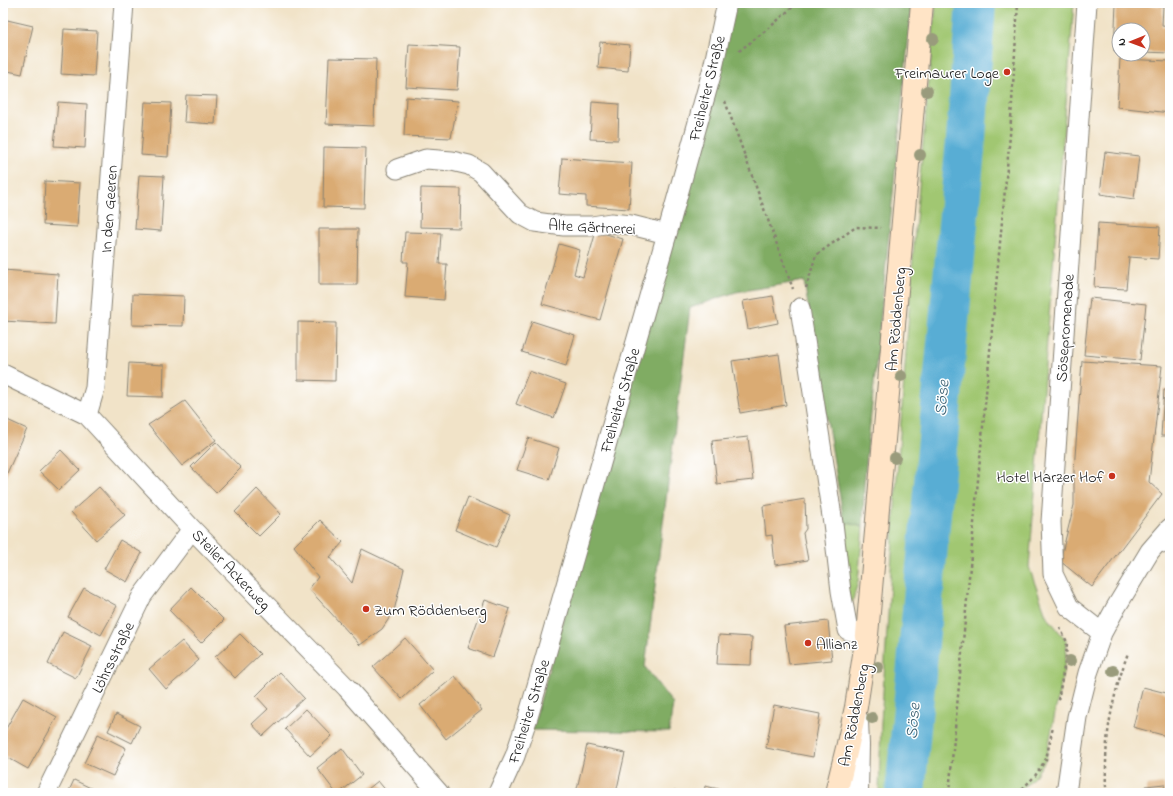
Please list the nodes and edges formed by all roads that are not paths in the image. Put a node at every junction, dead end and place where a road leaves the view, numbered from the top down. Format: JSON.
{"nodes":[{"id":1,"x":124,"y":3,"type":"edge"},
{"id":2,"x":727,"y":3,"type":"edge"},
{"id":3,"x":922,"y":3,"type":"edge"},
{"id":4,"x":1087,"y":3,"type":"edge"},
{"id":5,"x":397,"y":169,"type":"dead end"},
{"id":6,"x":667,"y":234,"type":"junction"},
{"id":7,"x":803,"y":299,"type":"road end"},
{"id":8,"x":3,"y":374,"type":"edge"},
{"id":9,"x":87,"y":415,"type":"junction"},
{"id":10,"x":1170,"y":528,"type":"edge"},
{"id":11,"x":192,"y":529,"type":"junction"},
{"id":12,"x":1163,"y":547,"type":"edge"},
{"id":13,"x":1102,"y":633,"type":"junction"},
{"id":14,"x":867,"y":636,"type":"junction"},
{"id":15,"x":856,"y":707,"type":"junction"},
{"id":16,"x":46,"y":793,"type":"edge"},
{"id":17,"x":439,"y":793,"type":"edge"},
{"id":18,"x":498,"y":793,"type":"edge"},
{"id":19,"x":836,"y":793,"type":"edge"},
{"id":20,"x":857,"y":793,"type":"edge"},
{"id":21,"x":1066,"y":793,"type":"edge"}],
"edges":[{"from":1,"to":9,"type":"street","name":"In den Geeren"},
{"from":2,"to":6,"type":"street","name":"Freiheiter Straße"},
{"from":3,"to":14,"type":"main road","name":"Am Röddenberg"},
{"from":4,"to":13,"type":"street","name":"Sösepromenade"},
{"from":5,"to":6,"type":"street","name":"Alte Gärtnerei"},
{"from":6,"to":18,"type":"street","name":"Freiheiter Straße"},
{"from":7,"to":14,"type":"street"},
{"from":8,"to":9,"type":"street","name":"Steiler Ackerweg"},
{"from":9,"to":11,"type":"street","name":"Steiler Ackerweg"},
{"from":10,"to":12,"type":"street"},
{"from":11,"to":16,"type":"street","name":"Löhrsstraße"},
{"from":11,"to":17,"type":"street","name":"Steiler Ackerweg"},
{"from":12,"to":13,"type":"street"},
{"from":13,"to":21,"type":"street"},
{"from":14,"to":15,"type":"main road","name":"Am Röddenberg"},
{"from":15,"to":19,"type":"main road","name":"Am Röddenberg"},
{"from":15,"to":20,"type":"street"}]}
